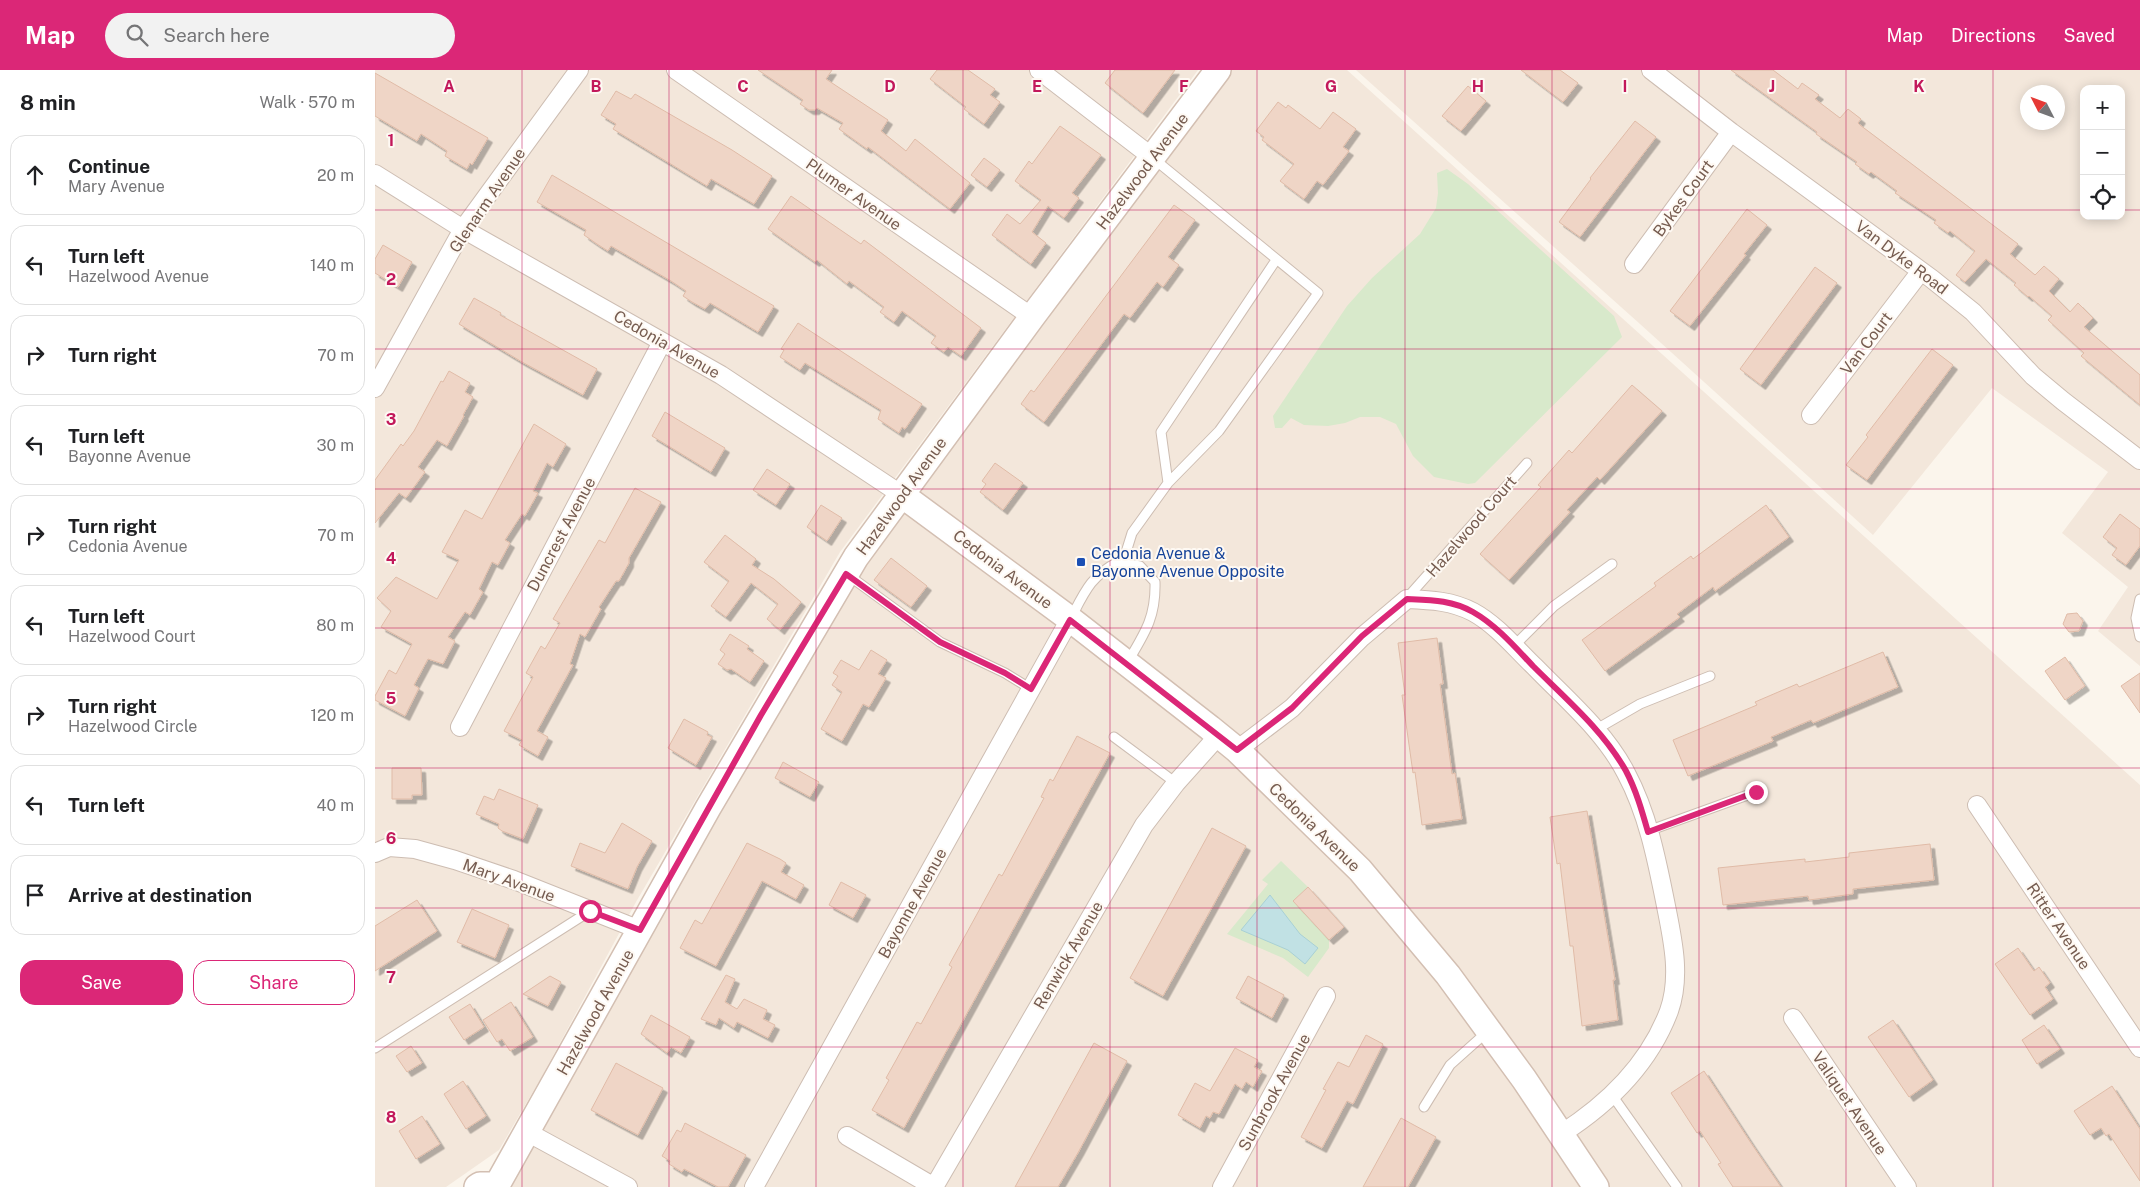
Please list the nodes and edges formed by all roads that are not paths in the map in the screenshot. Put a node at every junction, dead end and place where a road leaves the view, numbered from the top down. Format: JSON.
{"nodes":[{"id":1,"x":579,"y":70,"type":"edge"},
{"id":2,"x":676,"y":70,"type":"edge"},
{"id":3,"x":1039,"y":70,"type":"edge"},
{"id":4,"x":1218,"y":70,"type":"edge"},
{"id":5,"x":1651,"y":70,"type":"edge"},
{"id":6,"x":1731,"y":132,"type":"junction"},
{"id":7,"x":1152,"y":157,"type":"junction"},
{"id":8,"x":375,"y":174,"type":"edge"},
{"id":9,"x":463,"y":229,"type":"junction"},
{"id":10,"x":1276,"y":260,"type":"junction"},
{"id":11,"x":1634,"y":264,"type":"dead end"},
{"id":12,"x":1921,"y":271,"type":"junction"},
{"id":13,"x":1032,"y":317,"type":"junction"},
{"id":14,"x":662,"y":342,"type":"junction"},
{"id":15,"x":375,"y":388,"type":"edge"},
{"id":16,"x":1811,"y":415,"type":"dead end"},
{"id":17,"x":2140,"y":460,"type":"edge"},
{"id":18,"x":1527,"y":463,"type":"dead end"},
{"id":19,"x":1168,"y":483,"type":"junction"},
{"id":20,"x":902,"y":495,"type":"junction"},
{"id":21,"x":1123,"y":562,"type":"junction"},
{"id":22,"x":1612,"y":564,"type":"dead end"},
{"id":23,"x":846,"y":574,"type":"junction"},
{"id":24,"x":1407,"y":599,"type":"junction"},
{"id":25,"x":2140,"y":599,"type":"edge"},
{"id":26,"x":1070,"y":620,"type":"junction"},
{"id":27,"x":2140,"y":637,"type":"edge"},
{"id":28,"x":1514,"y":646,"type":"junction"},
{"id":29,"x":1127,"y":663,"type":"junction"},
{"id":30,"x":1710,"y":676,"type":"dead end"},
{"id":31,"x":1031,"y":689,"type":"junction"},
{"id":32,"x":460,"y":727,"type":"dead end"},
{"id":33,"x":1595,"y":730,"type":"junction"},
{"id":34,"x":1114,"y":737,"type":"dead end"},
{"id":35,"x":1228,"y":743,"type":"junction"},
{"id":36,"x":1176,"y":783,"type":"junction"},
{"id":37,"x":1756,"y":792,"type":"dead end"},
{"id":38,"x":1977,"y":805,"type":"dead end"},
{"id":39,"x":1648,"y":832,"type":"junction"},
{"id":40,"x":375,"y":853,"type":"edge"},
{"id":41,"x":590,"y":911,"type":"junction"},
{"id":42,"x":640,"y":930,"type":"junction"},
{"id":43,"x":1326,"y":996,"type":"dead end"},
{"id":44,"x":1793,"y":1018,"type":"dead end"},
{"id":45,"x":1489,"y":1030,"type":"junction"},
{"id":46,"x":375,"y":1048,"type":"edge"},
{"id":47,"x":2140,"y":1048,"type":"edge"},
{"id":48,"x":1612,"y":1095,"type":"junction"},
{"id":49,"x":1424,"y":1107,"type":"dead end"},
{"id":50,"x":527,"y":1132,"type":"junction"},
{"id":51,"x":1561,"y":1134,"type":"junction"},
{"id":52,"x":847,"y":1136,"type":"dead end"},
{"id":53,"x":490,"y":1186,"type":"edge"},
{"id":54,"x":629,"y":1187,"type":"edge"},
{"id":55,"x":754,"y":1187,"type":"edge"},
{"id":56,"x":934,"y":1187,"type":"edge"},
{"id":57,"x":1222,"y":1187,"type":"edge"},
{"id":58,"x":1596,"y":1187,"type":"edge"},
{"id":59,"x":1677,"y":1187,"type":"edge"},
{"id":60,"x":1907,"y":1187,"type":"edge"}],
"edges":[{"from":1,"to":9,"type":"street","name":"Glenarm Avenue"},
{"from":2,"to":13,"type":"street","name":"Plumer Avenue"},
{"from":3,"to":7,"type":"street"},
{"from":4,"to":7,"type":"street","name":"Hazelwood Avenue"},
{"from":5,"to":6,"type":"street","name":"Van Dyke Road"},
{"from":6,"to":11,"type":"street","name":"Bykes Court"},
{"from":6,"to":12,"type":"street","name":"Van Dyke Road"},
{"from":7,"to":10,"type":"lane"},
{"from":7,"to":13,"type":"street","name":"Hazelwood Avenue"},
{"from":8,"to":9,"type":"street","name":"Cedonia Avenue"},
{"from":9,"to":14,"type":"street","name":"Cedonia Avenue"},
{"from":9,"to":15,"type":"street","name":"Glenarm Avenue"},
{"from":10,"to":19,"type":"lane"},
{"from":10,"to":19,"type":"lane"},
{"from":12,"to":16,"type":"street","name":"Van Court"},
{"from":12,"to":17,"type":"street","name":"Van Dyke Road"},
{"from":13,"to":20,"type":"street","name":"Hazelwood Avenue"},
{"from":14,"to":20,"type":"street","name":"Cedonia Avenue"},
{"from":14,"to":32,"type":"street","name":"Duncrest Avenue"},
{"from":18,"to":24,"type":"lane","name":"Hazelwood Court"},
{"from":19,"to":21,"type":"lane"},
{"from":20,"to":23,"type":"street","name":"Hazelwood Avenue"},
{"from":20,"to":26,"type":"street","name":"Cedonia Avenue"},
{"from":21,"to":26,"type":"lane"},
{"from":21,"to":29,"type":"lane"},
{"from":22,"to":28,"type":"lane"},
{"from":23,"to":31,"type":"lane"},
{"from":23,"to":42,"type":"street","name":"Hazelwood Avenue"},
{"from":24,"to":28,"type":"street"},
{"from":24,"to":35,"type":"street","name":"Hazelwood Court"},
{"from":25,"to":27,"type":"lane"},
{"from":26,"to":29,"type":"street","name":"Cedonia Avenue"},
{"from":26,"to":31,"type":"street","name":"Bayonne Avenue"},
{"from":28,"to":33,"type":"street"},
{"from":29,"to":35,"type":"street","name":"Cedonia Avenue"},
{"from":30,"to":33,"type":"lane"},
{"from":31,"to":55,"type":"street","name":"Bayonne Avenue"},
{"from":33,"to":39,"type":"street"},
{"from":34,"to":36,"type":"lane"},
{"from":35,"to":36,"type":"street","name":"Renwick Avenue"},
{"from":35,"to":45,"type":"street","name":"Cedonia Avenue"},
{"from":36,"to":56,"type":"street","name":"Renwick Avenue"},
{"from":37,"to":39,"type":"lane"},
{"from":38,"to":47,"type":"street","name":"Ritter Avenue"},
{"from":39,"to":48,"type":"street"},
{"from":40,"to":41,"type":"street","name":"Mary Avenue"},
{"from":41,"to":42,"type":"street","name":"Mary Avenue"},
{"from":41,"to":46,"type":"lane"},
{"from":42,"to":50,"type":"street","name":"Hazelwood Avenue"},
{"from":43,"to":57,"type":"street","name":"Sunbrook Avenue"},
{"from":44,"to":60,"type":"street","name":"Valiquet Avenue"},
{"from":45,"to":49,"type":"lane"},
{"from":45,"to":51,"type":"street","name":"Cedonia Avenue"},
{"from":48,"to":51,"type":"street"},
{"from":48,"to":59,"type":"lane"},
{"from":50,"to":53,"type":"street","name":"Hazelwood Avenue"},
{"from":50,"to":54,"type":"street"},
{"from":51,"to":58,"type":"street","name":"Cedonia Avenue"},
{"from":52,"to":56,"type":"street","name":"Renwick Avenue"}]}
